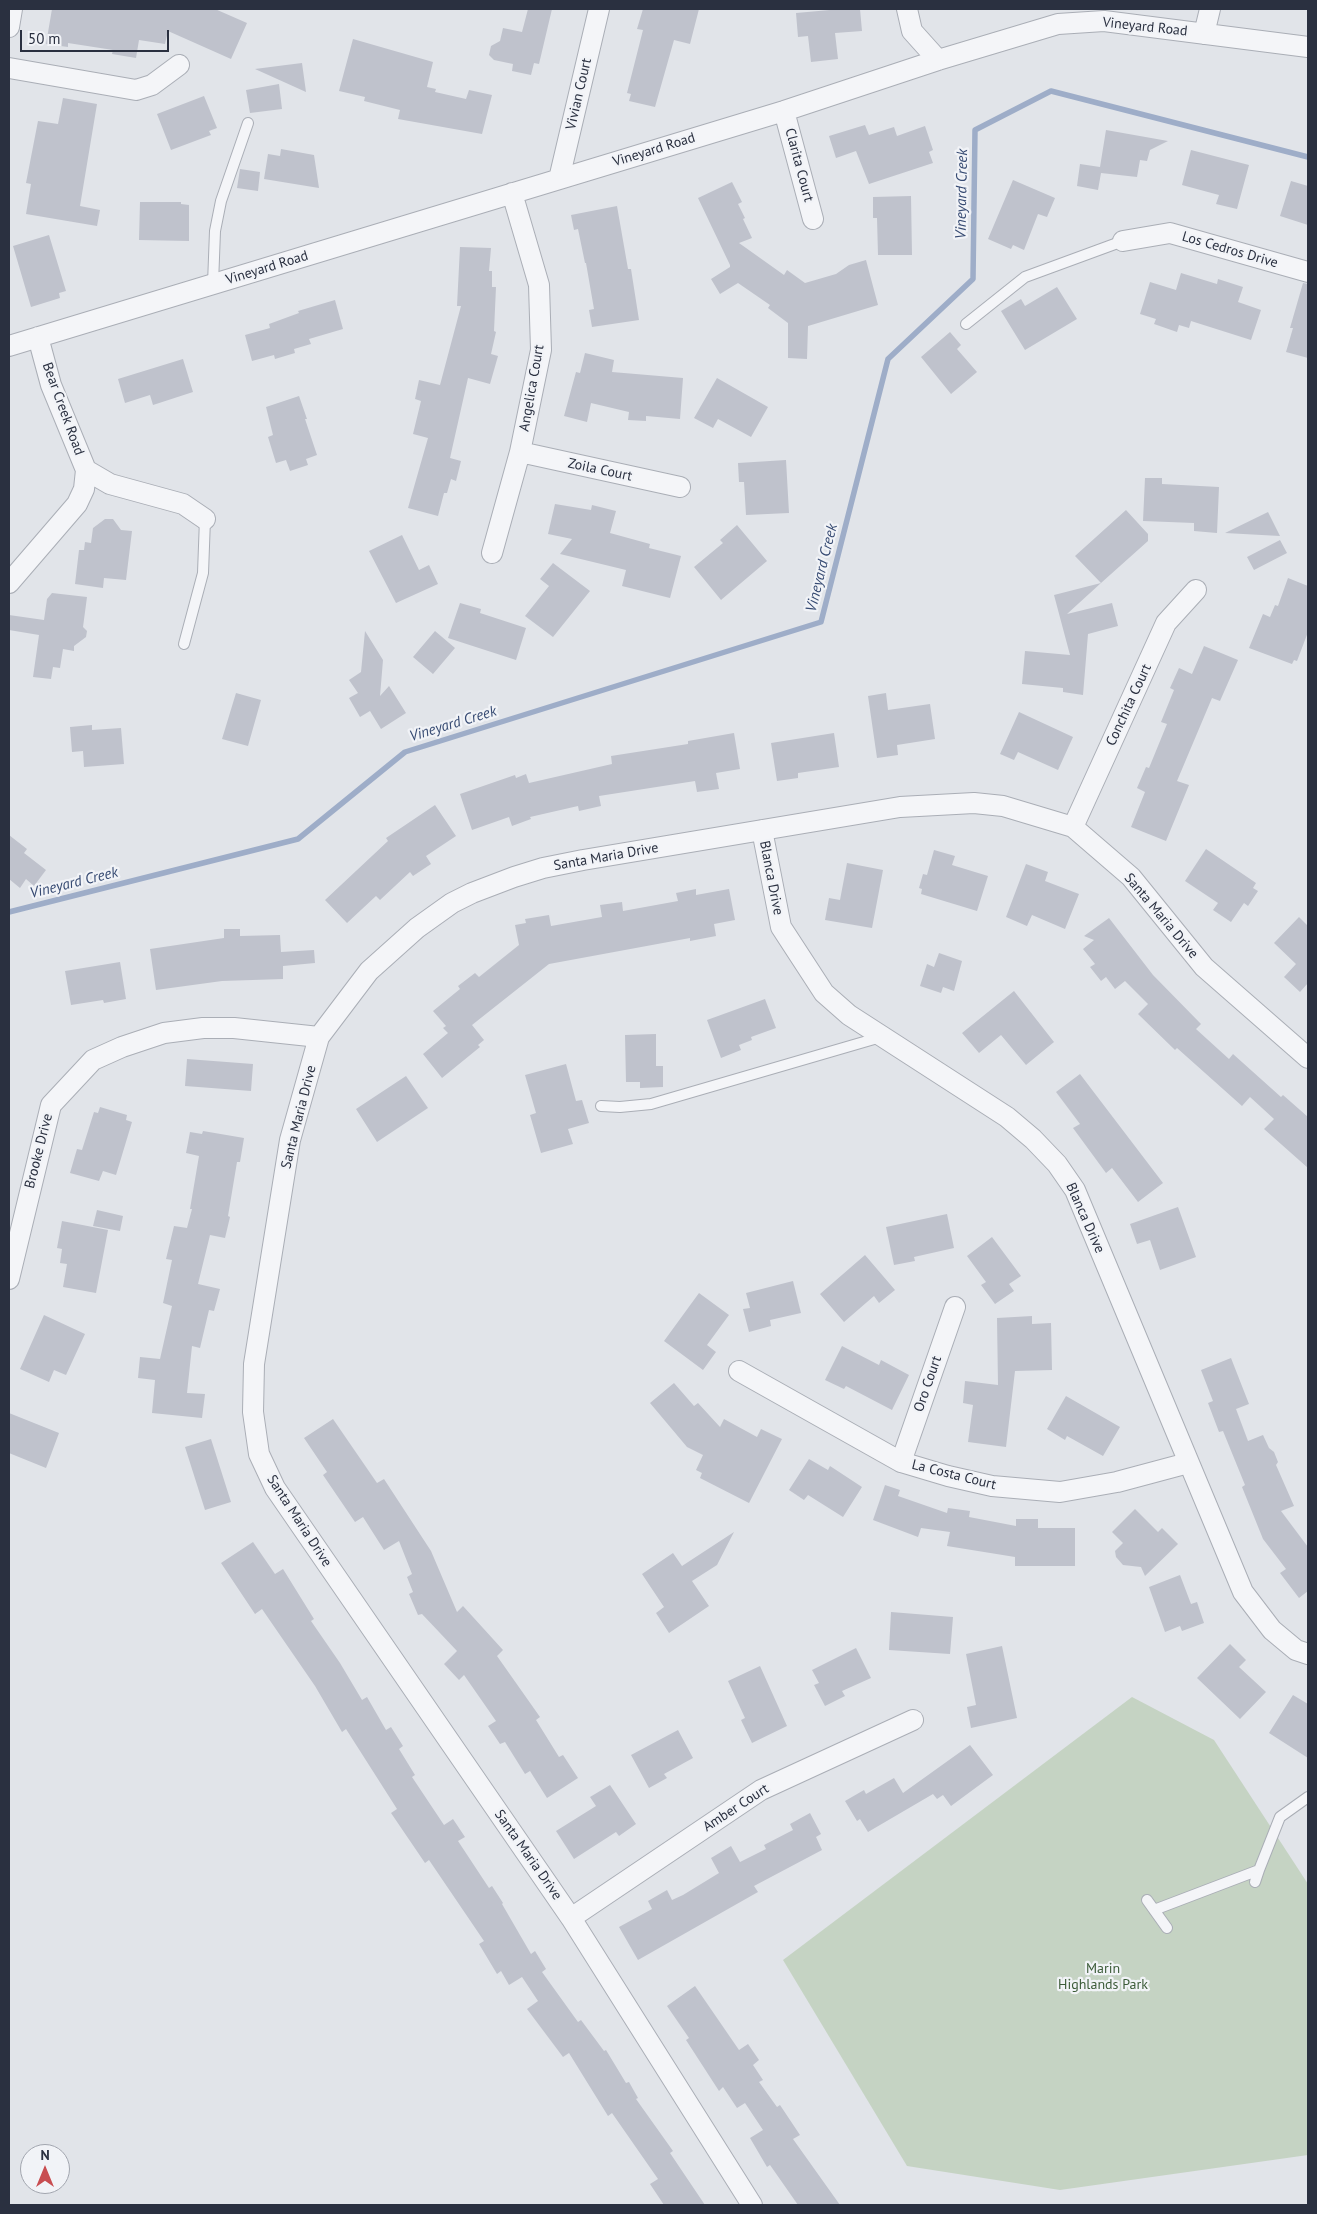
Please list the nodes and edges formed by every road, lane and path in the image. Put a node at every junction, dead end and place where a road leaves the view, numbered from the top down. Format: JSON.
{"nodes":[{"id":1,"x":12,"y":9,"type":"edge"},
{"id":2,"x":599,"y":9,"type":"edge"},
{"id":3,"x":907,"y":9,"type":"edge"},
{"id":4,"x":1210,"y":9,"type":"edge"},
{"id":5,"x":9,"y":27,"type":"edge"},
{"id":6,"x":1204,"y":34,"type":"junction"},
{"id":7,"x":1308,"y":47,"type":"edge"},
{"id":8,"x":938,"y":60,"type":"junction"},
{"id":9,"x":180,"y":64,"type":"dead end"},
{"id":10,"x":9,"y":68,"type":"edge"},
{"id":11,"x":784,"y":111,"type":"junction"},
{"id":12,"x":248,"y":123,"type":"dead end"},
{"id":13,"x":559,"y":179,"type":"junction"},
{"id":14,"x":512,"y":193,"type":"junction"},
{"id":15,"x":813,"y":219,"type":"dead end"},
{"id":16,"x":1122,"y":241,"type":"joint"},
{"id":17,"x":1308,"y":272,"type":"edge"},
{"id":18,"x":213,"y":284,"type":"junction"},
{"id":19,"x":966,"y":324,"type":"dead end"},
{"id":20,"x":38,"y":337,"type":"junction"},
{"id":21,"x":9,"y":346,"type":"edge"},
{"id":22,"x":520,"y":452,"type":"junction"},
{"id":23,"x":86,"y":470,"type":"junction"},
{"id":24,"x":680,"y":488,"type":"dead end"},
{"id":25,"x":205,"y":519,"type":"joint"},
{"id":26,"x":492,"y":553,"type":"dead end"},
{"id":27,"x":9,"y":583,"type":"edge"},
{"id":28,"x":1196,"y":590,"type":"dead end"},
{"id":29,"x":184,"y":644,"type":"dead end"},
{"id":30,"x":1073,"y":827,"type":"junction"},
{"id":31,"x":762,"y":830,"type":"junction"},
{"id":32,"x":882,"y":1036,"type":"junction"},
{"id":33,"x":319,"y":1037,"type":"junction"},
{"id":34,"x":1308,"y":1058,"type":"edge"},
{"id":35,"x":601,"y":1106,"type":"dead end"},
{"id":36,"x":9,"y":1279,"type":"edge"},
{"id":37,"x":955,"y":1307,"type":"dead end"},
{"id":38,"x":740,"y":1371,"type":"dead end"},
{"id":39,"x":901,"y":1462,"type":"junction"},
{"id":40,"x":1188,"y":1463,"type":"junction"},
{"id":41,"x":1308,"y":1654,"type":"edge"},
{"id":42,"x":912,"y":1720,"type":"dead end"},
{"id":43,"x":1308,"y":1797,"type":"edge"},
{"id":44,"x":1259,"y":1870,"type":"junction"},
{"id":45,"x":1255,"y":1882,"type":"dead end"},
{"id":46,"x":1147,"y":1900,"type":"dead end"},
{"id":47,"x":1154,"y":1910,"type":"junction"},
{"id":48,"x":571,"y":1918,"type":"junction"},
{"id":49,"x":1167,"y":1928,"type":"dead end"},
{"id":50,"x":752,"y":2205,"type":"edge"}],
"edges":[{"from":1,"to":5,"type":"street"},
{"from":2,"to":13,"type":"street","name":"Vivian Court"},
{"from":3,"to":8,"type":"street"},
{"from":4,"to":6,"type":"street"},
{"from":6,"to":7,"type":"street","name":"Vineyard Road"},
{"from":6,"to":8,"type":"street","name":"Vineyard Road"},
{"from":8,"to":11,"type":"street","name":"Vineyard Road"},
{"from":9,"to":10,"type":"street"},
{"from":11,"to":13,"type":"street","name":"Vineyard Road"},
{"from":11,"to":15,"type":"street","name":"Clarita Court"},
{"from":12,"to":18,"type":"lane"},
{"from":13,"to":14,"type":"street","name":"Vineyard Road"},
{"from":14,"to":18,"type":"street","name":"Vineyard Road"},
{"from":14,"to":22,"type":"street","name":"Angelica Court"},
{"from":16,"to":17,"type":"street","name":"Los Cedros Drive"},
{"from":16,"to":19,"type":"lane"},
{"from":18,"to":20,"type":"street","name":"Vineyard Road"},
{"from":20,"to":21,"type":"street","name":"Vineyard Road"},
{"from":20,"to":23,"type":"street","name":"Bear Creek Road"},
{"from":22,"to":24,"type":"street","name":"Zoila Court"},
{"from":22,"to":26,"type":"street","name":"Angelica Court"},
{"from":23,"to":25,"type":"street","name":"Bear Creek Road"},
{"from":23,"to":27,"type":"street"},
{"from":25,"to":29,"type":"lane"},
{"from":28,"to":30,"type":"street","name":"Conchita Court"},
{"from":30,"to":31,"type":"street","name":"Santa Maria Drive"},
{"from":30,"to":34,"type":"street","name":"Santa Maria Drive"},
{"from":31,"to":32,"type":"street","name":"Blanca Drive"},
{"from":31,"to":33,"type":"street","name":"Santa Maria Drive"},
{"from":32,"to":35,"type":"lane"},
{"from":32,"to":40,"type":"street","name":"Blanca Drive"},
{"from":33,"to":36,"type":"street","name":"Brooke Drive"},
{"from":33,"to":48,"type":"street","name":"Santa Maria Drive"},
{"from":37,"to":39,"type":"street","name":"Oro Court"},
{"from":38,"to":39,"type":"street","name":"La Costa Court"},
{"from":39,"to":40,"type":"street","name":"La Costa Court"},
{"from":40,"to":41,"type":"street","name":"Blanca Drive"},
{"from":42,"to":48,"type":"street","name":"Amber Court"},
{"from":43,"to":44,"type":"lane"},
{"from":44,"to":45,"type":"lane"},
{"from":44,"to":47,"type":"lane"},
{"from":46,"to":47,"type":"lane"},
{"from":47,"to":49,"type":"lane"},
{"from":48,"to":50,"type":"street","name":"Santa Maria Drive"}]}
